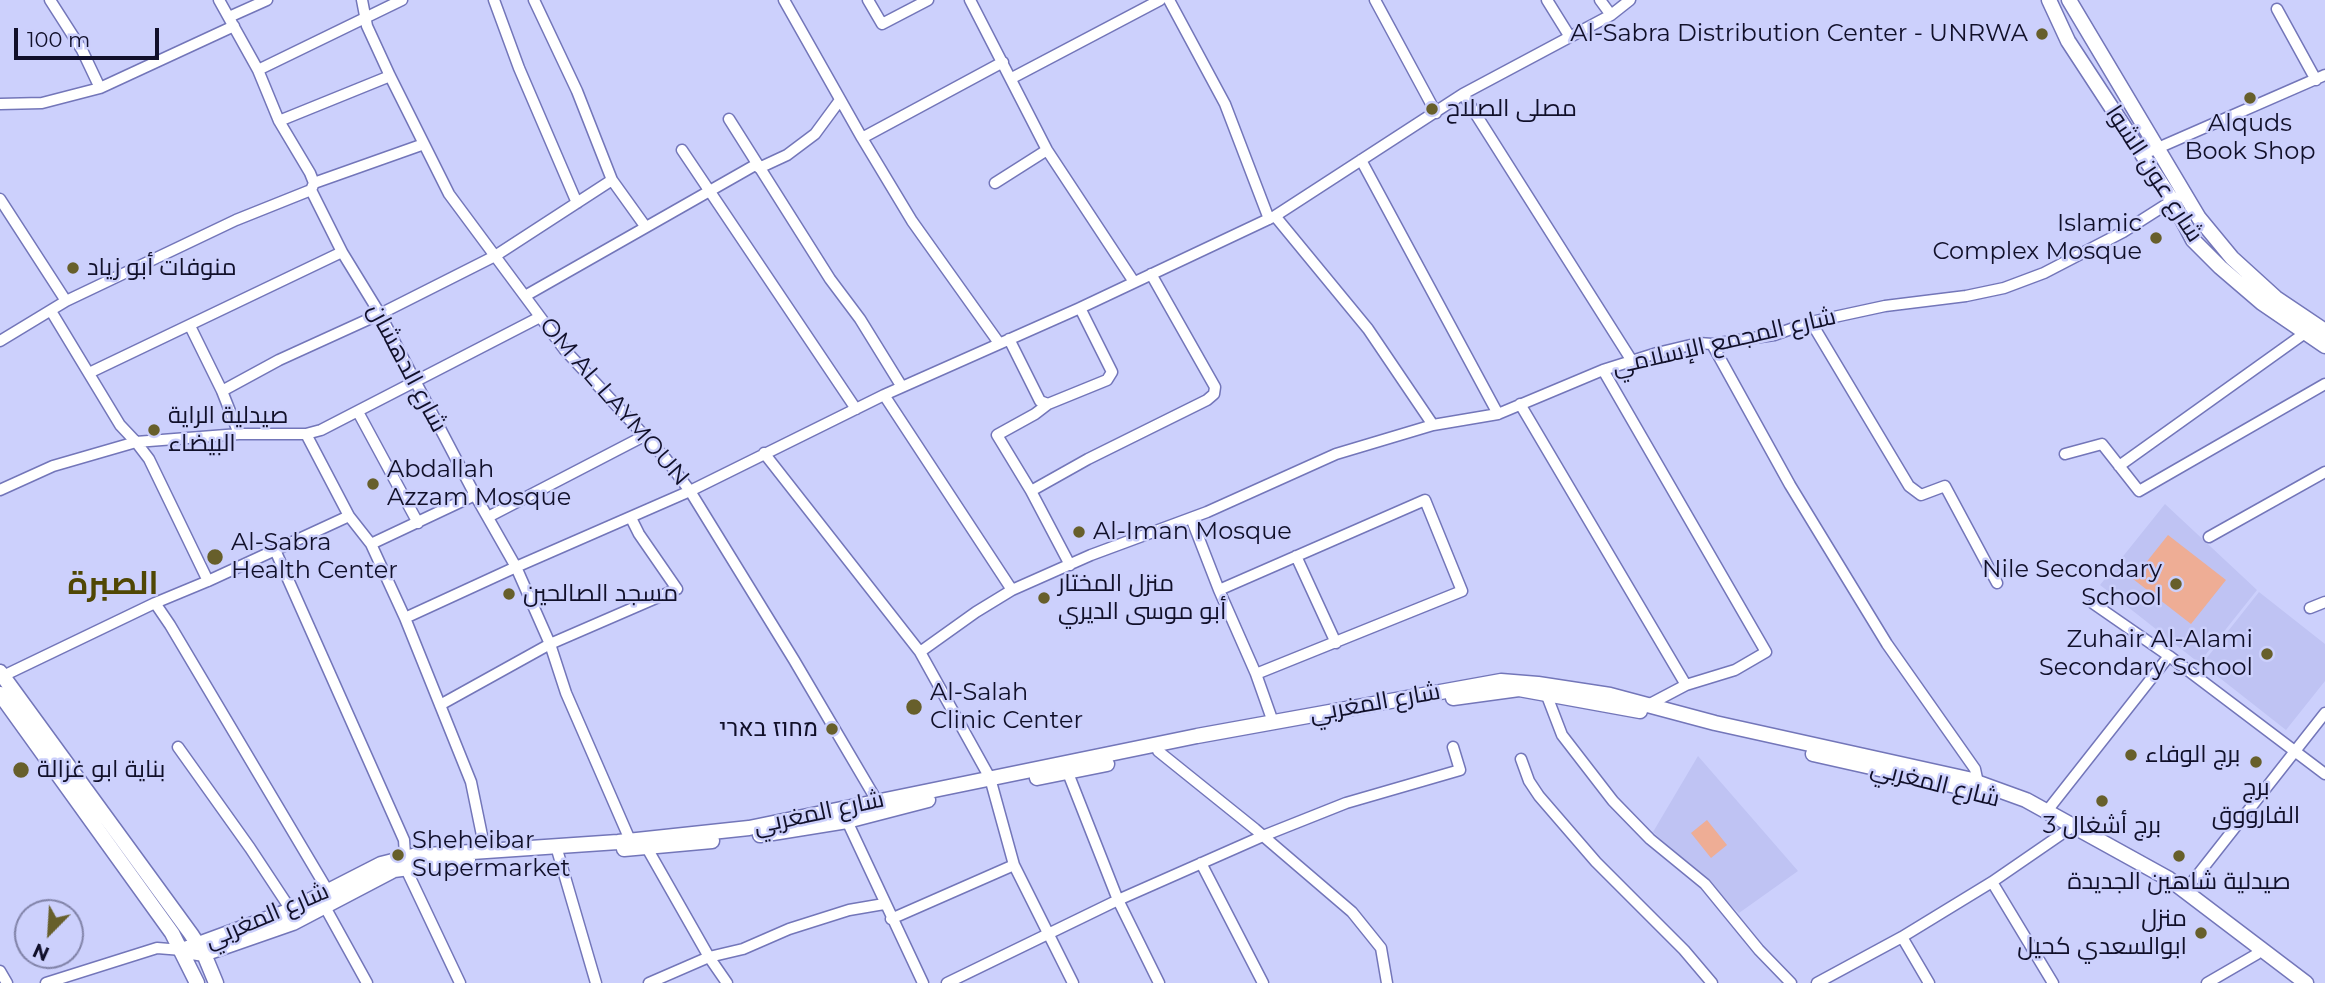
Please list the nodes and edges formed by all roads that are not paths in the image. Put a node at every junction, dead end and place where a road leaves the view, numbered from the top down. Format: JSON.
{"nodes":[{"id":1,"x":50,"y":0,"type":"edge"},
{"id":2,"x":219,"y":0,"type":"edge"},
{"id":3,"x":267,"y":0,"type":"edge"},
{"id":4,"x":362,"y":0,"type":"edge"},
{"id":5,"x":402,"y":0,"type":"edge"},
{"id":6,"x":494,"y":0,"type":"edge"},
{"id":7,"x":534,"y":0,"type":"edge"},
{"id":8,"x":783,"y":0,"type":"edge"},
{"id":9,"x":868,"y":0,"type":"edge"},
{"id":10,"x":928,"y":0,"type":"edge"},
{"id":11,"x":970,"y":0,"type":"edge"},
{"id":12,"x":1160,"y":0,"type":"edge"},
{"id":13,"x":1169,"y":0,"type":"edge"},
{"id":14,"x":1375,"y":0,"type":"edge"},
{"id":15,"x":1547,"y":0,"type":"edge"},
{"id":16,"x":1600,"y":0,"type":"edge"},
{"id":17,"x":1630,"y":0,"type":"edge"},
{"id":18,"x":2049,"y":0,"type":"edge"},
{"id":19,"x":2069,"y":0,"type":"edge"},
{"id":20,"x":2277,"y":9,"type":"dead end"},
{"id":21,"x":1611,"y":15,"type":"junction"},
{"id":22,"x":365,"y":17,"type":"junction"},
{"id":23,"x":232,"y":22,"type":"junction"},
{"id":24,"x":1570,"y":37,"type":"junction"},
{"id":25,"x":1003,"y":62,"type":"junction"},
{"id":26,"x":258,"y":70,"type":"junction"},
{"id":27,"x":390,"y":76,"type":"junction"},
{"id":28,"x":2320,"y":77,"type":"edge"},
{"id":29,"x":1012,"y":78,"type":"junction"},
{"id":30,"x":100,"y":88,"type":"junction"},
{"id":31,"x":1463,"y":94,"type":"junction"},
{"id":32,"x":840,"y":100,"type":"junction"},
{"id":33,"x":0,"y":104,"type":"edge"},
{"id":34,"x":1436,"y":113,"type":"junction"},
{"id":35,"x":729,"y":119,"type":"dead end"},
{"id":36,"x":279,"y":121,"type":"junction"},
{"id":37,"x":862,"y":138,"type":"junction"},
{"id":38,"x":424,"y":144,"type":"junction"},
{"id":39,"x":2159,"y":148,"type":"junction"},
{"id":40,"x":682,"y":150,"type":"dead end"},
{"id":41,"x":1047,"y":150,"type":"junction"},
{"id":42,"x":2142,"y":155,"type":"junction"},
{"id":43,"x":1361,"y":160,"type":"junction"},
{"id":44,"x":758,"y":166,"type":"junction"},
{"id":45,"x":612,"y":180,"type":"junction"},
{"id":46,"x":995,"y":183,"type":"dead end"},
{"id":47,"x":313,"y":187,"type":"junction"},
{"id":48,"x":711,"y":191,"type":"junction"},
{"id":49,"x":2178,"y":197,"type":"junction"},
{"id":50,"x":0,"y":199,"type":"edge"},
{"id":51,"x":577,"y":203,"type":"junction"},
{"id":52,"x":1272,"y":218,"type":"junction"},
{"id":53,"x":645,"y":226,"type":"junction"},
{"id":54,"x":342,"y":252,"type":"junction"},
{"id":55,"x":495,"y":256,"type":"junction"},
{"id":56,"x":1152,"y":274,"type":"junction"},
{"id":57,"x":1134,"y":282,"type":"junction"},
{"id":58,"x":525,"y":296,"type":"junction"},
{"id":59,"x":66,"y":301,"type":"junction"},
{"id":60,"x":1080,"y":308,"type":"junction"},
{"id":61,"x":51,"y":311,"type":"junction"},
{"id":62,"x":380,"y":314,"type":"junction"},
{"id":63,"x":540,"y":317,"type":"junction"},
{"id":64,"x":1811,"y":322,"type":"junction"},
{"id":65,"x":190,"y":326,"type":"junction"},
{"id":66,"x":2325,"y":331,"type":"edge"},
{"id":67,"x":2305,"y":333,"type":"junction"},
{"id":68,"x":0,"y":341,"type":"edge"},
{"id":69,"x":1004,"y":341,"type":"junction"},
{"id":70,"x":1712,"y":344,"type":"junction"},
{"id":71,"x":2325,"y":346,"type":"edge"},
{"id":72,"x":1632,"y":361,"type":"junction"},
{"id":73,"x":1603,"y":370,"type":"junction"},
{"id":74,"x":89,"y":373,"type":"junction"},
{"id":75,"x":415,"y":383,"type":"junction"},
{"id":76,"x":2325,"y":384,"type":"edge"},
{"id":77,"x":902,"y":387,"type":"junction"},
{"id":78,"x":222,"y":391,"type":"junction"},
{"id":79,"x":884,"y":395,"type":"junction"},
{"id":80,"x":1048,"y":404,"type":"junction"},
{"id":81,"x":1520,"y":404,"type":"junction"},
{"id":82,"x":856,"y":409,"type":"junction"},
{"id":83,"x":358,"y":412,"type":"junction"},
{"id":84,"x":1498,"y":414,"type":"junction"},
{"id":85,"x":1433,"y":425,"type":"junction"},
{"id":86,"x":239,"y":434,"type":"junction"},
{"id":87,"x":306,"y":434,"type":"junction"},
{"id":88,"x":644,"y":436,"type":"junction"},
{"id":89,"x":136,"y":442,"type":"junction"},
{"id":90,"x":764,"y":453,"type":"junction"},
{"id":91,"x":2065,"y":454,"type":"dead end"},
{"id":92,"x":2119,"y":466,"type":"junction"},
{"id":93,"x":2325,"y":472,"type":"edge"},
{"id":94,"x":0,"y":490,"type":"edge"},
{"id":95,"x":690,"y":491,"type":"junction"},
{"id":96,"x":1031,"y":491,"type":"junction"},
{"id":97,"x":475,"y":495,"type":"junction"},
{"id":98,"x":349,"y":516,"type":"junction"},
{"id":99,"x":488,"y":517,"type":"junction"},
{"id":100,"x":631,"y":518,"type":"junction"},
{"id":101,"x":1191,"y":518,"type":"junction"},
{"id":102,"x":418,"y":523,"type":"junction"},
{"id":103,"x":2208,"y":537,"type":"dead end"},
{"id":104,"x":371,"y":544,"type":"junction"},
{"id":105,"x":275,"y":550,"type":"junction"},
{"id":106,"x":1296,"y":556,"type":"junction"},
{"id":107,"x":1070,"y":565,"type":"junction"},
{"id":108,"x":516,"y":567,"type":"junction"},
{"id":109,"x":208,"y":581,"type":"junction"},
{"id":110,"x":1997,"y":583,"type":"dead end"},
{"id":111,"x":1012,"y":590,"type":"junction"},
{"id":112,"x":1219,"y":590,"type":"junction"},
{"id":113,"x":2325,"y":602,"type":"edge"},
{"id":114,"x":155,"y":603,"type":"junction"},
{"id":115,"x":2094,"y":604,"type":"dead end"},
{"id":116,"x":2310,"y":608,"type":"dead end"},
{"id":117,"x":405,"y":618,"type":"junction"},
{"id":118,"x":1336,"y":643,"type":"junction"},
{"id":119,"x":550,"y":644,"type":"junction"},
{"id":120,"x":920,"y":652,"type":"junction"},
{"id":121,"x":2169,"y":656,"type":"junction"},
{"id":122,"x":1,"y":674,"type":"edge"},
{"id":123,"x":1256,"y":674,"type":"junction"},
{"id":124,"x":1686,"y":685,"type":"junction"},
{"id":125,"x":0,"y":694,"type":"edge"},
{"id":126,"x":1547,"y":696,"type":"junction"},
{"id":127,"x":440,"y":705,"type":"junction"},
{"id":128,"x":1648,"y":705,"type":"junction"},
{"id":129,"x":2325,"y":713,"type":"edge"},
{"id":130,"x":1273,"y":722,"type":"junction"},
{"id":131,"x":178,"y":747,"type":"dead end"},
{"id":132,"x":1453,"y":747,"type":"dead end"},
{"id":133,"x":1158,"y":751,"type":"junction"},
{"id":134,"x":2296,"y":751,"type":"junction"},
{"id":135,"x":1521,"y":759,"type":"dead end"},
{"id":136,"x":1068,"y":773,"type":"junction"},
{"id":137,"x":2325,"y":774,"type":"edge"},
{"id":138,"x":990,"y":781,"type":"junction"},
{"id":139,"x":1978,"y":783,"type":"junction"},
{"id":140,"x":877,"y":801,"type":"junction"},
{"id":141,"x":2045,"y":815,"type":"junction"},
{"id":142,"x":847,"y":821,"type":"junction"},
{"id":143,"x":2069,"y":829,"type":"junction"},
{"id":144,"x":1263,"y":836,"type":"junction"},
{"id":145,"x":630,"y":840,"type":"junction"},
{"id":146,"x":647,"y":848,"type":"junction"},
{"id":147,"x":485,"y":850,"type":"junction"},
{"id":148,"x":558,"y":853,"type":"junction"},
{"id":149,"x":1201,"y":863,"type":"junction"},
{"id":150,"x":406,"y":864,"type":"junction"},
{"id":151,"x":1014,"y":865,"type":"junction"},
{"id":152,"x":1992,"y":881,"type":"junction"},
{"id":153,"x":328,"y":891,"type":"junction"},
{"id":154,"x":2185,"y":891,"type":"junction"},
{"id":155,"x":1118,"y":900,"type":"junction"},
{"id":156,"x":884,"y":904,"type":"junction"},
{"id":157,"x":325,"y":907,"type":"junction"},
{"id":158,"x":291,"y":910,"type":"junction"},
{"id":159,"x":891,"y":919,"type":"junction"},
{"id":160,"x":1048,"y":936,"type":"junction"},
{"id":161,"x":1902,"y":937,"type":"junction"},
{"id":162,"x":182,"y":950,"type":"junction"},
{"id":163,"x":201,"y":950,"type":"junction"},
{"id":164,"x":2258,"y":954,"type":"junction"},
{"id":165,"x":709,"y":957,"type":"junction"},
{"id":166,"x":0,"y":971,"type":"edge"},
{"id":167,"x":7,"y":983,"type":"edge"},
{"id":168,"x":46,"y":983,"type":"edge"},
{"id":169,"x":197,"y":983,"type":"edge"},
{"id":170,"x":216,"y":983,"type":"edge"},
{"id":171,"x":367,"y":983,"type":"edge"},
{"id":172,"x":460,"y":983,"type":"edge"},
{"id":173,"x":596,"y":983,"type":"edge"},
{"id":174,"x":649,"y":983,"type":"edge"},
{"id":175,"x":727,"y":983,"type":"edge"},
{"id":176,"x":923,"y":983,"type":"edge"},
{"id":177,"x":947,"y":983,"type":"edge"},
{"id":178,"x":1073,"y":983,"type":"edge"},
{"id":179,"x":1159,"y":983,"type":"edge"},
{"id":180,"x":1263,"y":983,"type":"edge"},
{"id":181,"x":1387,"y":983,"type":"edge"},
{"id":182,"x":1712,"y":983,"type":"edge"},
{"id":183,"x":1791,"y":983,"type":"edge"},
{"id":184,"x":1817,"y":983,"type":"edge"},
{"id":185,"x":1929,"y":983,"type":"edge"},
{"id":186,"x":2053,"y":983,"type":"edge"},
{"id":187,"x":2207,"y":983,"type":"edge"},
{"id":188,"x":2294,"y":983,"type":"edge"},
{"id":189,"x":2306,"y":983,"type":"edge"}],
"edges":[{"from":1,"to":30,"type":"street"},
{"from":2,"to":23,"type":"street","name":"شارع الدهشان"},
{"from":3,"to":23,"type":"street"},
{"from":4,"to":22,"type":"street","name":"OM AL LAYMOUN"},
{"from":5,"to":22,"type":"street"},
{"from":6,"to":51,"type":"street"},
{"from":7,"to":45,"type":"street"},
{"from":8,"to":32,"type":"street"},
{"from":9,"to":10,"type":"street"},
{"from":11,"to":25,"type":"street"},
{"from":12,"to":29,"type":"street"},
{"from":13,"to":52,"type":"street"},
{"from":14,"to":34,"type":"street"},
{"from":15,"to":24,"type":"street"},
{"from":16,"to":21,"type":"street"},
{"from":17,"to":21,"type":"street"},
{"from":18,"to":42,"type":"main road","name":"شارع عون الشوا"},
{"from":19,"to":39,"type":"main road","name":"شارع عون الشوا"},
{"from":20,"to":28,"type":"street"},
{"from":21,"to":24,"type":"street"},
{"from":22,"to":26,"type":"street"},
{"from":22,"to":27,"type":"street","name":"OM AL LAYMOUN"},
{"from":23,"to":26,"type":"street","name":"شارع الدهشان"},
{"from":23,"to":30,"type":"street"},
{"from":24,"to":31,"type":"street"},
{"from":25,"to":29,"type":"street"},
{"from":25,"to":37,"type":"street"},
{"from":26,"to":36,"type":"street","name":"شارع الدهشان"},
{"from":27,"to":36,"type":"street"},
{"from":27,"to":38,"type":"street","name":"OM AL LAYMOUN"},
{"from":28,"to":39,"type":"street"},
{"from":29,"to":41,"type":"street"},
{"from":30,"to":33,"type":"street"},
{"from":31,"to":34,"type":"street"},
{"from":31,"to":72,"type":"street"},
{"from":32,"to":37,"type":"street"},
{"from":32,"to":44,"type":"street"},
{"from":34,"to":43,"type":"street"},
{"from":35,"to":44,"type":"street"},
{"from":36,"to":47,"type":"street","name":"شارع الدهشان"},
{"from":37,"to":69,"type":"street"},
{"from":38,"to":47,"type":"street"},
{"from":38,"to":55,"type":"street","name":"OM AL LAYMOUN"},
{"from":39,"to":42,"type":"street"},
{"from":39,"to":49,"type":"main road","name":"شارع عون الشوا"},
{"from":40,"to":48,"type":"street"},
{"from":41,"to":46,"type":"street"},
{"from":41,"to":57,"type":"street"},
{"from":42,"to":49,"type":"main road","name":"شارع عون الشوا"},
{"from":43,"to":52,"type":"street"},
{"from":43,"to":84,"type":"street"},
{"from":44,"to":48,"type":"street"},
{"from":44,"to":77,"type":"street"},
{"from":45,"to":51,"type":"street"},
{"from":45,"to":53,"type":"street"},
{"from":47,"to":54,"type":"street","name":"شارع الدهشان"},
{"from":47,"to":59,"type":"street"},
{"from":48,"to":53,"type":"street"},
{"from":48,"to":82,"type":"street"},
{"from":49,"to":64,"type":"street","name":"شارع المجمع الإسلامي"},
{"from":49,"to":66,"type":"main road","name":"شارع عون الشوا"},
{"from":49,"to":67,"type":"main road","name":"شارع عون الشوا"},
{"from":50,"to":59,"type":"street"},
{"from":51,"to":55,"type":"street"},
{"from":52,"to":56,"type":"street"},
{"from":52,"to":85,"type":"street"},
{"from":53,"to":58,"type":"street"},
{"from":54,"to":62,"type":"street","name":"شارع الدهشان"},
{"from":54,"to":65,"type":"street"},
{"from":55,"to":58,"type":"street","name":"OM AL LAYMOUN"},
{"from":55,"to":62,"type":"street"},
{"from":56,"to":57,"type":"street"},
{"from":56,"to":96,"type":"street"},
{"from":57,"to":60,"type":"street"},
{"from":58,"to":63,"type":"street","name":"OM AL LAYMOUN"},
{"from":59,"to":61,"type":"street"},
{"from":60,"to":69,"type":"street"},
{"from":60,"to":80,"type":"street"},
{"from":61,"to":68,"type":"street"},
{"from":61,"to":74,"type":"street"},
{"from":62,"to":75,"type":"street","name":"شارع الدهشان"},
{"from":62,"to":78,"type":"street"},
{"from":63,"to":75,"type":"street"},
{"from":63,"to":88,"type":"street","name":"OM AL LAYMOUN"},
{"from":64,"to":70,"type":"street","name":"شارع المجمع الإسلامي"},
{"from":64,"to":110,"type":"street"},
{"from":65,"to":74,"type":"street"},
{"from":65,"to":78,"type":"street"},
{"from":67,"to":71,"type":"main road","name":"شارع عون الشوا"},
{"from":67,"to":92,"type":"street"},
{"from":69,"to":77,"type":"street"},
{"from":69,"to":80,"type":"street"},
{"from":70,"to":72,"type":"street","name":"شارع المجمع الإسلامي"},
{"from":70,"to":139,"type":"street"},
{"from":72,"to":73,"type":"street","name":"شارع المجمع الإسلامي"},
{"from":73,"to":81,"type":"street","name":"شارع المجمع الإسلامي"},
{"from":73,"to":124,"type":"street"},
{"from":74,"to":89,"type":"street"},
{"from":75,"to":83,"type":"street"},
{"from":75,"to":97,"type":"street","name":"شارع الدهشان"},
{"from":76,"to":92,"type":"street"},
{"from":77,"to":79,"type":"street"},
{"from":78,"to":86,"type":"street"},
{"from":79,"to":82,"type":"street"},
{"from":79,"to":111,"type":"street"},
{"from":80,"to":96,"type":"street"},
{"from":81,"to":84,"type":"street","name":"شارع المجمع الإسلامي"},
{"from":81,"to":124,"type":"street"},
{"from":82,"to":90,"type":"street"},
{"from":83,"to":87,"type":"street"},
{"from":83,"to":102,"type":"street"},
{"from":84,"to":85,"type":"street","name":"شارع المجمع الإسلامي"},
{"from":85,"to":101,"type":"street","name":"شارع المجمع الإسلامي"},
{"from":86,"to":87,"type":"street"},
{"from":86,"to":89,"type":"street"},
{"from":87,"to":98,"type":"street"},
{"from":88,"to":95,"type":"street","name":"OM AL LAYMOUN"},
{"from":88,"to":99,"type":"street"},
{"from":89,"to":94,"type":"street"},
{"from":89,"to":109,"type":"street"},
{"from":90,"to":95,"type":"street"},
{"from":90,"to":120,"type":"street"},
{"from":91,"to":92,"type":"street"},
{"from":93,"to":103,"type":"street"},
{"from":95,"to":100,"type":"street"},
{"from":95,"to":140,"type":"street","name":"OM AL LAYMOUN"},
{"from":96,"to":107,"type":"street"},
{"from":97,"to":99,"type":"street","name":"شارع الدهشان"},
{"from":97,"to":102,"type":"street"},
{"from":98,"to":104,"type":"street"},
{"from":98,"to":105,"type":"street"},
{"from":99,"to":108,"type":"street","name":"شارع الدهشان"},
{"from":100,"to":108,"type":"street"},
{"from":100,"to":119,"type":"street"},
{"from":101,"to":107,"type":"street","name":"شارع المجمع الإسلامي"},
{"from":101,"to":112,"type":"street"},
{"from":102,"to":104,"type":"street"},
{"from":104,"to":117,"type":"street"},
{"from":105,"to":109,"type":"street"},
{"from":105,"to":150,"type":"street"},
{"from":106,"to":112,"type":"street"},
{"from":106,"to":118,"type":"street"},
{"from":106,"to":118,"type":"street"},
{"from":107,"to":111,"type":"street","name":"شارع المجمع الإسلامي"},
{"from":108,"to":117,"type":"street"},
{"from":108,"to":119,"type":"street","name":"شارع الدهشان"},
{"from":109,"to":114,"type":"street"},
{"from":111,"to":120,"type":"street","name":"شارع المجمع الإسلامي"},
{"from":112,"to":123,"type":"street"},
{"from":113,"to":116,"type":"street"},
{"from":114,"to":122,"type":"street"},
{"from":114,"to":153,"type":"street"},
{"from":115,"to":121,"type":"street"},
{"from":117,"to":127,"type":"street"},
{"from":118,"to":123,"type":"street"},
{"from":119,"to":127,"type":"street"},
{"from":119,"to":145,"type":"street","name":"شارع الدهشان"},
{"from":120,"to":138,"type":"street"},
{"from":121,"to":134,"type":"street"},
{"from":121,"to":141,"type":"street"},
{"from":122,"to":163,"type":"main road"},
{"from":123,"to":130,"type":"street"},
{"from":124,"to":128,"type":"street"},
{"from":125,"to":162,"type":"main road"},
{"from":126,"to":133,"type":"main road","name":"شارع المغربي"},
{"from":126,"to":141,"type":"main road","name":"شارع المغربي"},
{"from":126,"to":183,"type":"street"},
{"from":127,"to":147,"type":"street"},
{"from":128,"to":130,"type":"main road","name":"شارع المغربي"},
{"from":128,"to":139,"type":"main road","name":"شارع المغربي"},
{"from":129,"to":134,"type":"street"},
{"from":130,"to":138,"type":"main road","name":"شارع المغربي"},
{"from":131,"to":158,"type":"street"},
{"from":132,"to":144,"type":"street"},
{"from":133,"to":136,"type":"main road","name":"شارع المغربي"},
{"from":133,"to":144,"type":"street"},
{"from":134,"to":137,"type":"street"},
{"from":134,"to":154,"type":"street"},
{"from":135,"to":182,"type":"street"},
{"from":136,"to":138,"type":"main road","name":"شارع المغربي"},
{"from":136,"to":155,"type":"street"},
{"from":138,"to":140,"type":"main road","name":"شارع المغربي"},
{"from":138,"to":142,"type":"main road","name":"شارع المغربي"},
{"from":138,"to":151,"type":"street"},
{"from":139,"to":141,"type":"main road","name":"شارع المغربي"},
{"from":140,"to":145,"type":"main road","name":"شارع المغربي"},
{"from":141,"to":143,"type":"main road","name":"شارع المغربي"},
{"from":141,"to":154,"type":"main road","name":"شارع المغربي"},
{"from":142,"to":146,"type":"main road","name":"شارع المغربي"},
{"from":142,"to":156,"type":"street"},
{"from":143,"to":152,"type":"street"},
{"from":143,"to":164,"type":"main road","name":"شارع المغربي"},
{"from":144,"to":149,"type":"street"},
{"from":144,"to":181,"type":"street"},
{"from":145,"to":146,"type":"street"},
{"from":145,"to":147,"type":"main road","name":"شارع المغربي"},
{"from":146,"to":148,"type":"main road","name":"شارع المغربي"},
{"from":146,"to":165,"type":"street"},
{"from":147,"to":150,"type":"main road","name":"شارع المغربي"},
{"from":148,"to":150,"type":"main road","name":"شارع المغربي"},
{"from":148,"to":173,"type":"street"},
{"from":149,"to":155,"type":"street"},
{"from":149,"to":180,"type":"street"},
{"from":150,"to":153,"type":"main road","name":"شارع المغربي"},
{"from":150,"to":157,"type":"main road","name":"شارع المغربي"},
{"from":150,"to":172,"type":"street"},
{"from":151,"to":159,"type":"street"},
{"from":151,"to":160,"type":"street"},
{"from":152,"to":161,"type":"street"},
{"from":152,"to":186,"type":"street"},
{"from":153,"to":158,"type":"main road","name":"شارع المغربي"},
{"from":154,"to":189,"type":"main road","name":"شارع المغربي"},
{"from":155,"to":160,"type":"street"},
{"from":155,"to":179,"type":"street"},
{"from":156,"to":159,"type":"street"},
{"from":156,"to":165,"type":"street"},
{"from":157,"to":163,"type":"main road","name":"شارع المغربي"},
{"from":157,"to":171,"type":"street"},
{"from":158,"to":163,"type":"main road","name":"شارع المغربي"},
{"from":159,"to":176,"type":"street"},
{"from":160,"to":177,"type":"street"},
{"from":160,"to":178,"type":"street"},
{"from":161,"to":184,"type":"street"},
{"from":161,"to":185,"type":"street"},
{"from":162,"to":163,"type":"main road","name":"شارع المغربي"},
{"from":162,"to":168,"type":"street"},
{"from":162,"to":169,"type":"main road"},
{"from":163,"to":170,"type":"main road"},
{"from":164,"to":187,"type":"street"},
{"from":164,"to":188,"type":"main road","name":"شارع المغربي"},
{"from":165,"to":174,"type":"street"},
{"from":165,"to":175,"type":"street"},
{"from":166,"to":167,"type":"street"}]}
